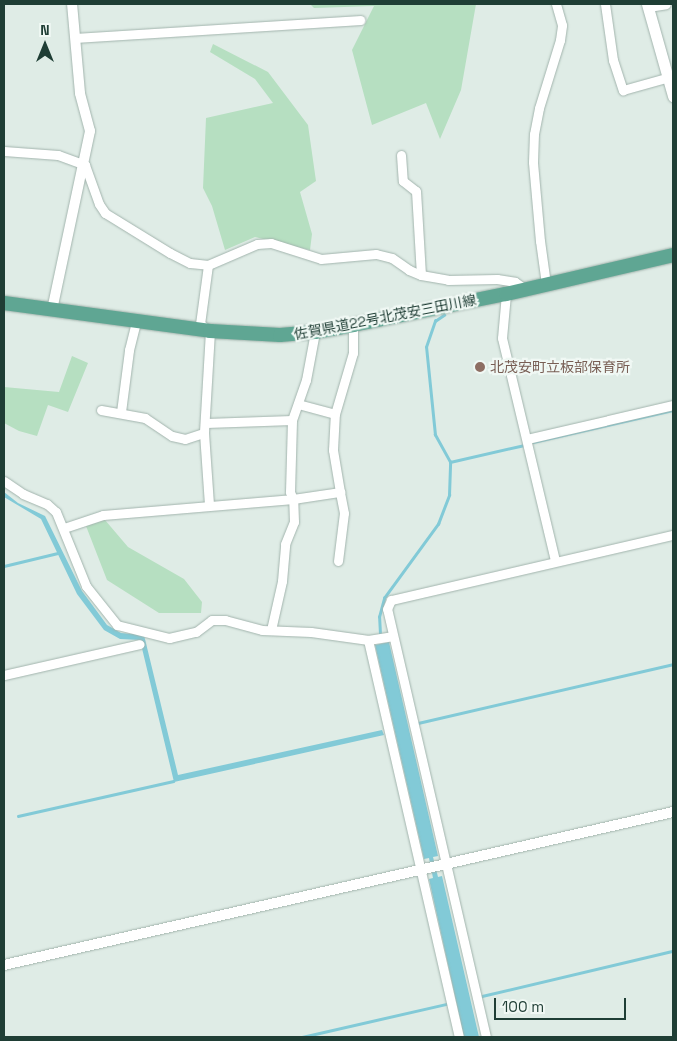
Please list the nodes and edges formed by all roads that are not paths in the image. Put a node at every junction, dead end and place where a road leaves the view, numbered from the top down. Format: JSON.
{"nodes":[{"id":1,"x":72,"y":4,"type":"edge"},
{"id":2,"x":556,"y":4,"type":"edge"},
{"id":3,"x":605,"y":4,"type":"edge"},
{"id":4,"x":666,"y":4,"type":"edge"},
{"id":5,"x":647,"y":6,"type":"edge"},
{"id":6,"x":360,"y":20,"type":"dead end"},
{"id":7,"x":75,"y":38,"type":"junction"},
{"id":8,"x":671,"y":76,"type":"edge"},
{"id":9,"x":673,"y":96,"type":"edge"},
{"id":10,"x":4,"y":151,"type":"edge"},
{"id":11,"x":401,"y":155,"type":"dead end"},
{"id":12,"x":85,"y":165,"type":"junction"},
{"id":13,"x":673,"y":255,"type":"edge"},
{"id":14,"x":208,"y":266,"type":"junction"},
{"id":15,"x":421,"y":275,"type":"junction"},
{"id":16,"x":546,"y":284,"type":"junction"},
{"id":17,"x":525,"y":289,"type":"junction"},
{"id":18,"x":506,"y":294,"type":"junction"},
{"id":19,"x":4,"y":306,"type":"edge"},
{"id":20,"x":52,"y":310,"type":"junction"},
{"id":21,"x":136,"y":321,"type":"junction"},
{"id":22,"x":353,"y":325,"type":"junction"},
{"id":23,"x":210,"y":331,"type":"junction"},
{"id":24,"x":315,"y":332,"type":"junction"},
{"id":25,"x":298,"y":404,"type":"junction"},
{"id":26,"x":673,"y":405,"type":"edge"},
{"id":27,"x":101,"y":410,"type":"dead end"},
{"id":28,"x":121,"y":412,"type":"junction"},
{"id":29,"x":334,"y":414,"type":"junction"},
{"id":30,"x":292,"y":420,"type":"junction"},
{"id":31,"x":206,"y":423,"type":"junction"},
{"id":32,"x":204,"y":433,"type":"junction"},
{"id":33,"x":527,"y":439,"type":"junction"},
{"id":34,"x":4,"y":481,"type":"edge"},
{"id":35,"x":340,"y":492,"type":"junction"},
{"id":36,"x":293,"y":499,"type":"junction"},
{"id":37,"x":209,"y":504,"type":"junction"},
{"id":38,"x":64,"y":528,"type":"junction"},
{"id":39,"x":673,"y":535,"type":"edge"},
{"id":40,"x":338,"y":561,"type":"dead end"},
{"id":41,"x":555,"y":561,"type":"junction"},
{"id":42,"x":271,"y":630,"type":"junction"},
{"id":43,"x":392,"y":636,"type":"junction"},
{"id":44,"x":368,"y":640,"type":"junction"},
{"id":45,"x":140,"y":644,"type":"dead end"},
{"id":46,"x":4,"y":675,"type":"edge"},
{"id":47,"x":673,"y":812,"type":"edge"},
{"id":48,"x":433,"y":867,"type":"junction"},
{"id":49,"x":4,"y":964,"type":"edge"},
{"id":50,"x":459,"y":1037,"type":"edge"},
{"id":51,"x":486,"y":1037,"type":"edge"}],
"edges":[{"from":1,"to":7,"type":"street"},
{"from":2,"to":16,"type":"street"},
{"from":3,"to":8,"type":"street"},
{"from":4,"to":5,"type":"street"},
{"from":5,"to":8,"type":"main road"},
{"from":6,"to":7,"type":"street"},
{"from":7,"to":12,"type":"street"},
{"from":8,"to":9,"type":"main road"},
{"from":10,"to":12,"type":"street"},
{"from":11,"to":15,"type":"street"},
{"from":12,"to":14,"type":"street"},
{"from":12,"to":20,"type":"street"},
{"from":13,"to":16,"type":"main road","name":"佐賀県道22号北茂安三田川線"},
{"from":14,"to":15,"type":"street"},
{"from":14,"to":23,"type":"street"},
{"from":15,"to":17,"type":"street"},
{"from":16,"to":17,"type":"main road","name":"佐賀県道22号北茂安三田川線"},
{"from":17,"to":18,"type":"main road","name":"佐賀県道22号北茂安三田川線"},
{"from":18,"to":22,"type":"main road","name":"佐賀県道22号北茂安三田川線"},
{"from":18,"to":33,"type":"street"},
{"from":19,"to":20,"type":"main road","name":"佐賀県道22号北茂安三田川線"},
{"from":20,"to":21,"type":"main road","name":"佐賀県道22号北茂安三田川線"},
{"from":21,"to":23,"type":"main road","name":"佐賀県道22号北茂安三田川線"},
{"from":21,"to":28,"type":"street"},
{"from":22,"to":24,"type":"main road","name":"佐賀県道22号北茂安三田川線"},
{"from":22,"to":29,"type":"street"},
{"from":23,"to":24,"type":"main road","name":"佐賀県道22号北茂安三田川線"},
{"from":23,"to":31,"type":"street"},
{"from":24,"to":25,"type":"street"},
{"from":25,"to":29,"type":"street"},
{"from":25,"to":30,"type":"street"},
{"from":26,"to":33,"type":"street"},
{"from":27,"to":28,"type":"street"},
{"from":28,"to":32,"type":"street"},
{"from":29,"to":35,"type":"street"},
{"from":30,"to":31,"type":"street"},
{"from":30,"to":36,"type":"street"},
{"from":31,"to":32,"type":"street"},
{"from":32,"to":37,"type":"street"},
{"from":33,"to":41,"type":"street"},
{"from":34,"to":38,"type":"street"},
{"from":35,"to":36,"type":"street"},
{"from":35,"to":40,"type":"street"},
{"from":36,"to":37,"type":"street"},
{"from":36,"to":42,"type":"street"},
{"from":37,"to":38,"type":"street"},
{"from":38,"to":42,"type":"street"},
{"from":39,"to":41,"type":"street"},
{"from":41,"to":43,"type":"street"},
{"from":42,"to":44,"type":"street"},
{"from":43,"to":44,"type":"street"},
{"from":43,"to":48,"type":"street"},
{"from":44,"to":48,"type":"street"},
{"from":45,"to":46,"type":"street"},
{"from":47,"to":48,"type":"street"},
{"from":48,"to":49,"type":"street"},
{"from":48,"to":50,"type":"street"},
{"from":48,"to":51,"type":"street"}]}
